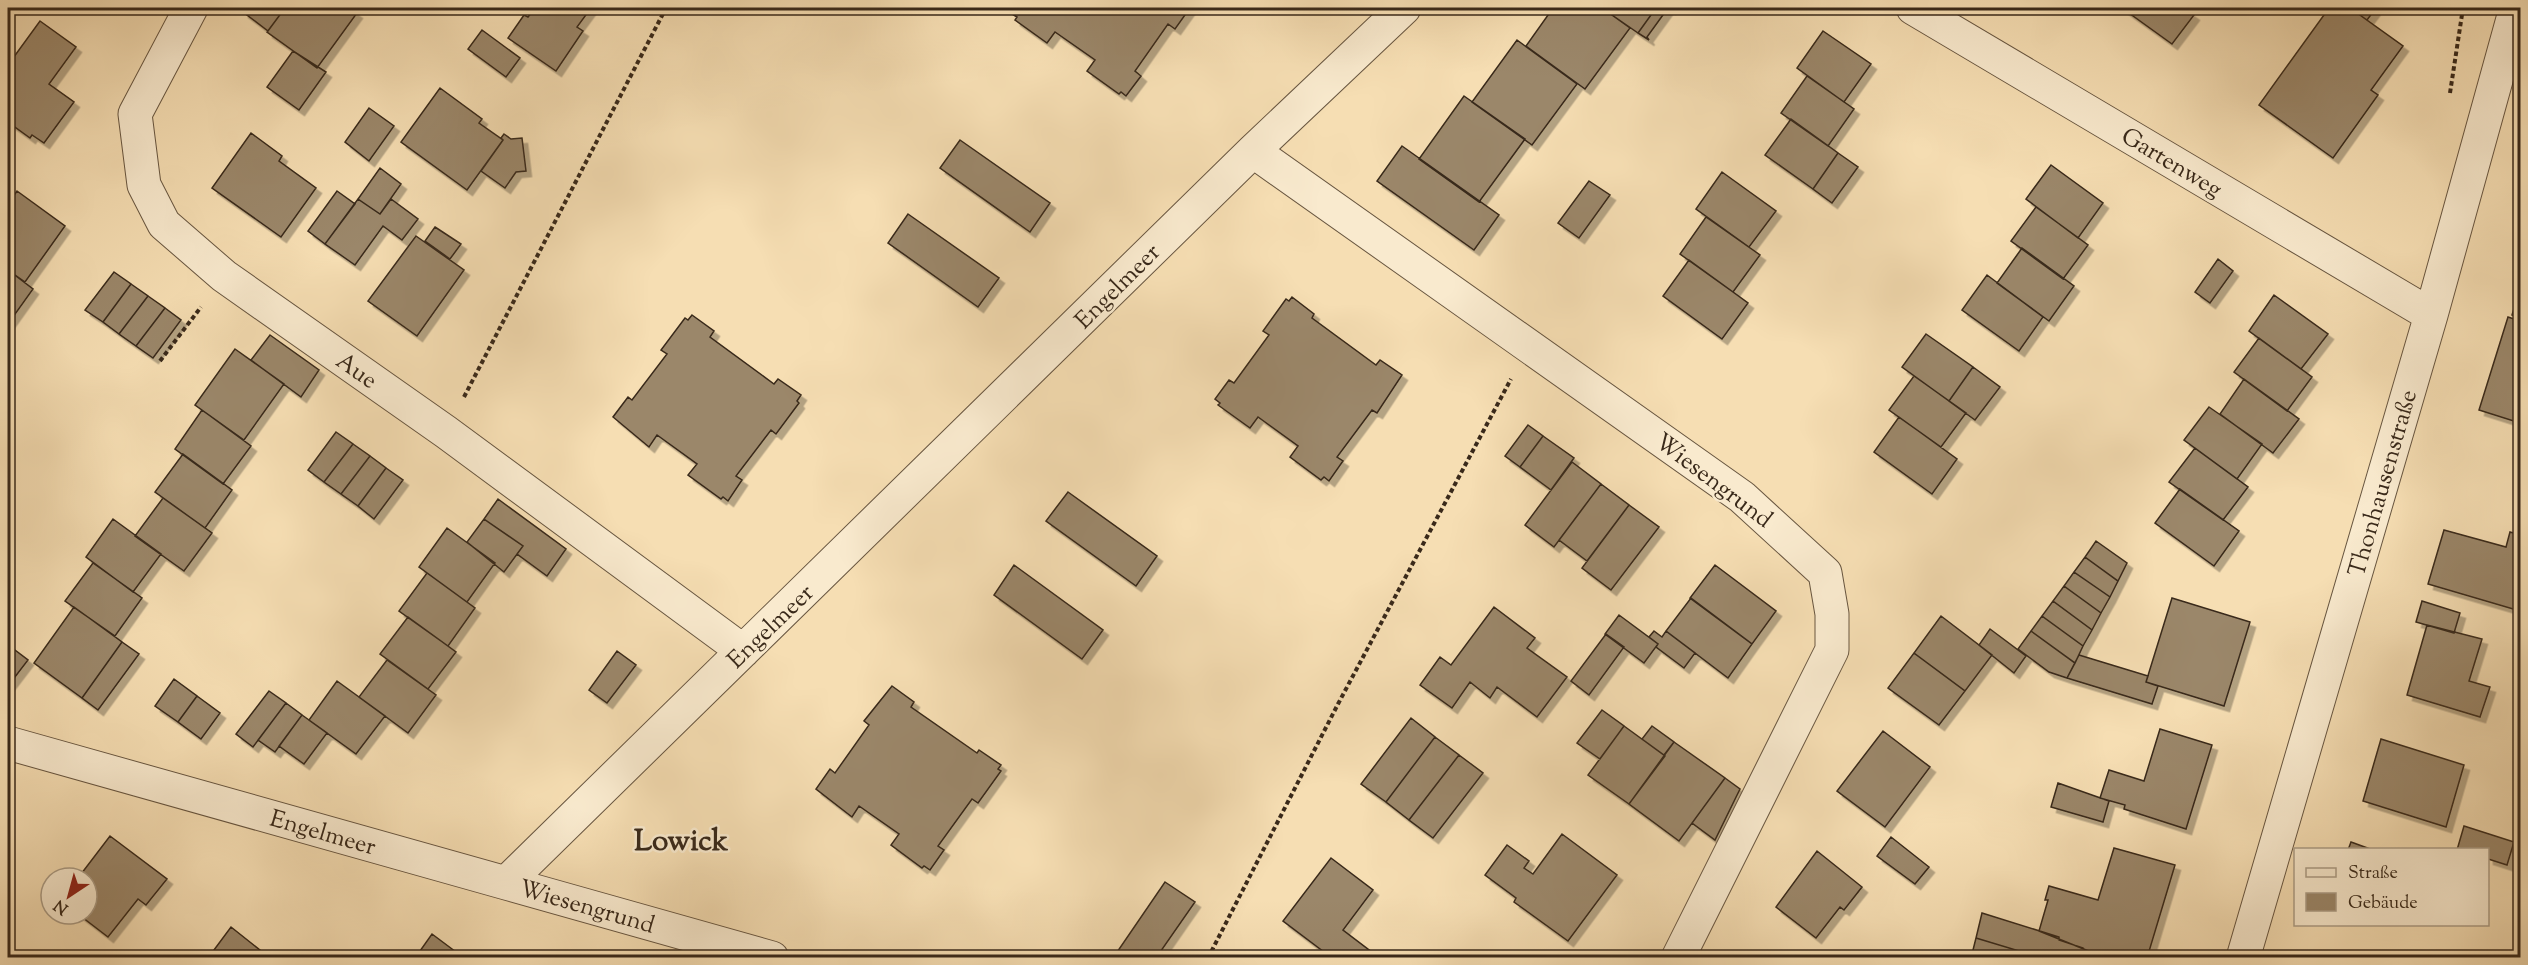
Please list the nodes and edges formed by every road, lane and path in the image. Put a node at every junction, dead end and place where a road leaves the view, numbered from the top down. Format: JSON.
{"nodes":[{"id":1,"x":191,"y":8,"type":"edge"},
{"id":2,"x":666,"y":8,"type":"edge"},
{"id":3,"x":1404,"y":8,"type":"edge"},
{"id":4,"x":1913,"y":8,"type":"edge"},
{"id":5,"x":2517,"y":8,"type":"edge"},
{"id":6,"x":1253,"y":151,"type":"junction"},
{"id":7,"x":224,"y":276,"type":"junction"},
{"id":8,"x":2431,"y":315,"type":"junction"},
{"id":9,"x":1529,"y":347,"type":"junction"},
{"id":10,"x":160,"y":362,"type":"dead end"},
{"id":11,"x":446,"y":432,"type":"junction"},
{"id":12,"x":743,"y":651,"type":"junction"},
{"id":13,"x":8,"y":743,"type":"edge"},
{"id":14,"x":506,"y":883,"type":"junction"},
{"id":15,"x":772,"y":957,"type":"edge"},
{"id":16,"x":1208,"y":957,"type":"edge"},
{"id":17,"x":1677,"y":957,"type":"edge"},
{"id":18,"x":2243,"y":957,"type":"edge"}],
"edges":[{"from":1,"to":7,"type":"street","name":"Aue"},
{"from":2,"to":11,"type":"path"},
{"from":3,"to":6,"type":"street","name":"Engelmeer"},
{"from":4,"to":8,"type":"street","name":"Gartenweg"},
{"from":5,"to":8,"type":"street","name":"Thonhausenstraße"},
{"from":6,"to":9,"type":"street","name":"Wiesengrund"},
{"from":6,"to":12,"type":"street","name":"Engelmeer"},
{"from":7,"to":10,"type":"path"},
{"from":7,"to":11,"type":"street","name":"Aue"},
{"from":8,"to":18,"type":"street","name":"Thonhausenstraße"},
{"from":9,"to":16,"type":"path"},
{"from":9,"to":17,"type":"street","name":"Wiesengrund"},
{"from":11,"to":12,"type":"street","name":"Aue"},
{"from":12,"to":14,"type":"street","name":"Engelmeer"},
{"from":13,"to":14,"type":"street","name":"Engelmeer"},
{"from":14,"to":15,"type":"street","name":"Wiesengrund"}]}
